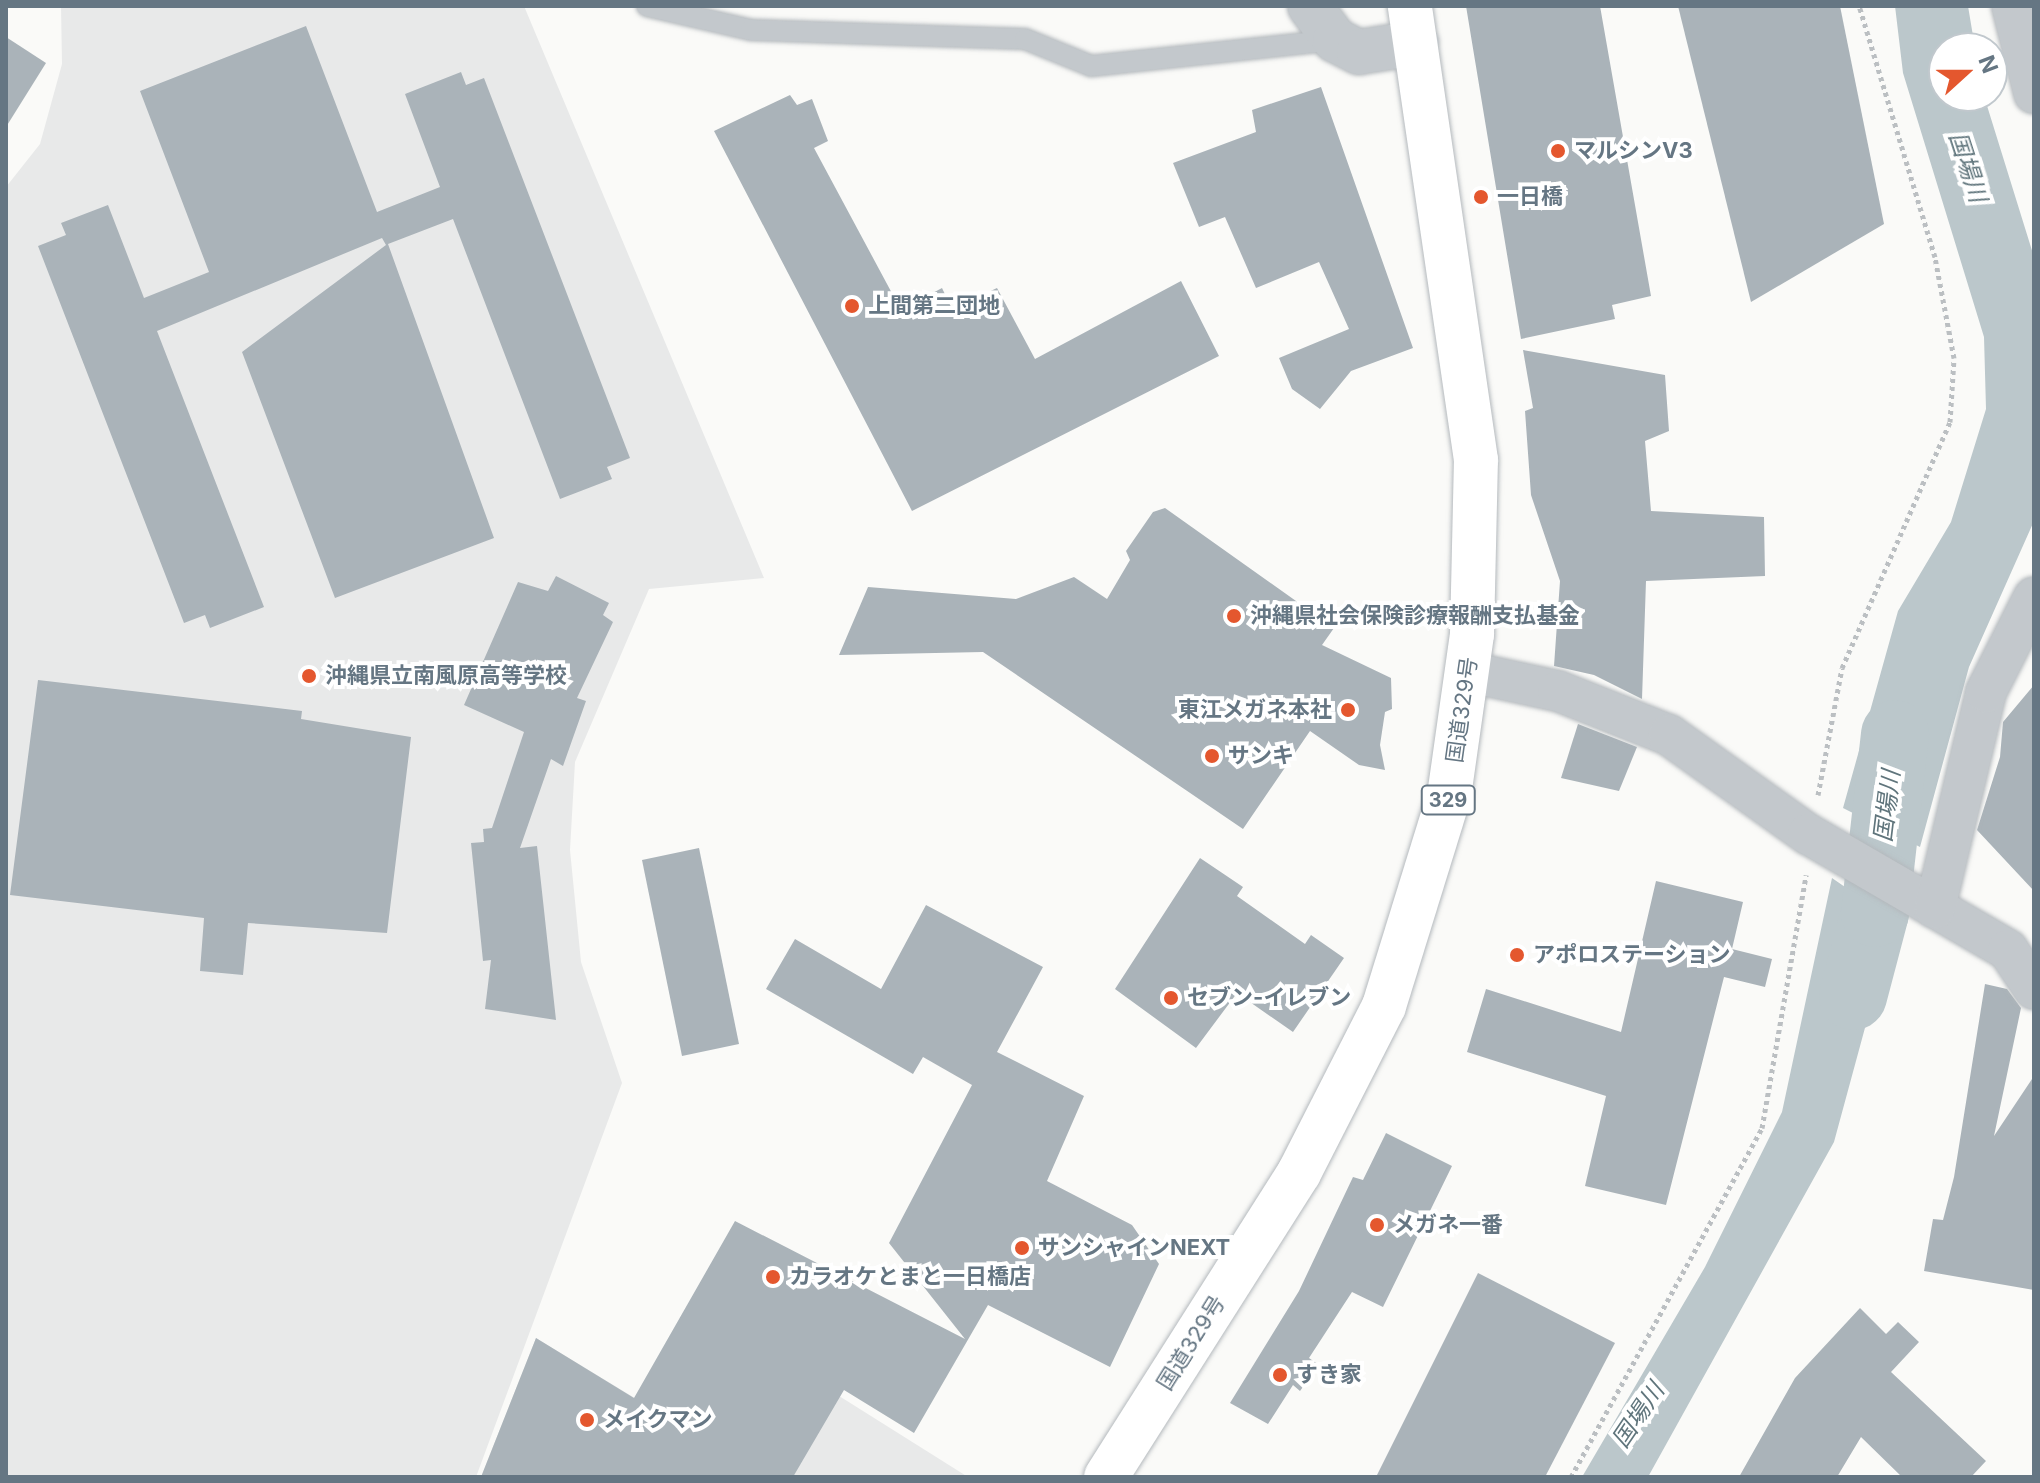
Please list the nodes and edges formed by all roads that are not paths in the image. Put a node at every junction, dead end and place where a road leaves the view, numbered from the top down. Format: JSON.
{"nodes":[{"id":1,"x":647,"y":6,"type":"edge"},
{"id":2,"x":2012,"y":6,"type":"edge"},
{"id":3,"x":1322,"y":23,"type":"edge"},
{"id":4,"x":1413,"y":25,"type":"edge"},
{"id":5,"x":2034,"y":93,"type":"edge"},
{"id":6,"x":2034,"y":597,"type":"edge"},
{"id":7,"x":1469,"y":672,"type":"junction"},
{"id":8,"x":1935,"y":908,"type":"junction"},
{"id":9,"x":2034,"y":989,"type":"edge"},
{"id":10,"x":1106,"y":1477,"type":"edge"}],
"edges":[{"from":1,"to":3,"type":"lane"},
{"from":2,"to":5,"type":"street"},
{"from":3,"to":4,"type":"street"},
{"from":4,"to":7,"type":"highway","name":"国道329号","number":"329"},
{"from":6,"to":8,"type":"street"},
{"from":7,"to":8,"type":"street"},
{"from":7,"to":10,"type":"highway","name":"国道329号","number":"329"},
{"from":8,"to":9,"type":"street"}]}
